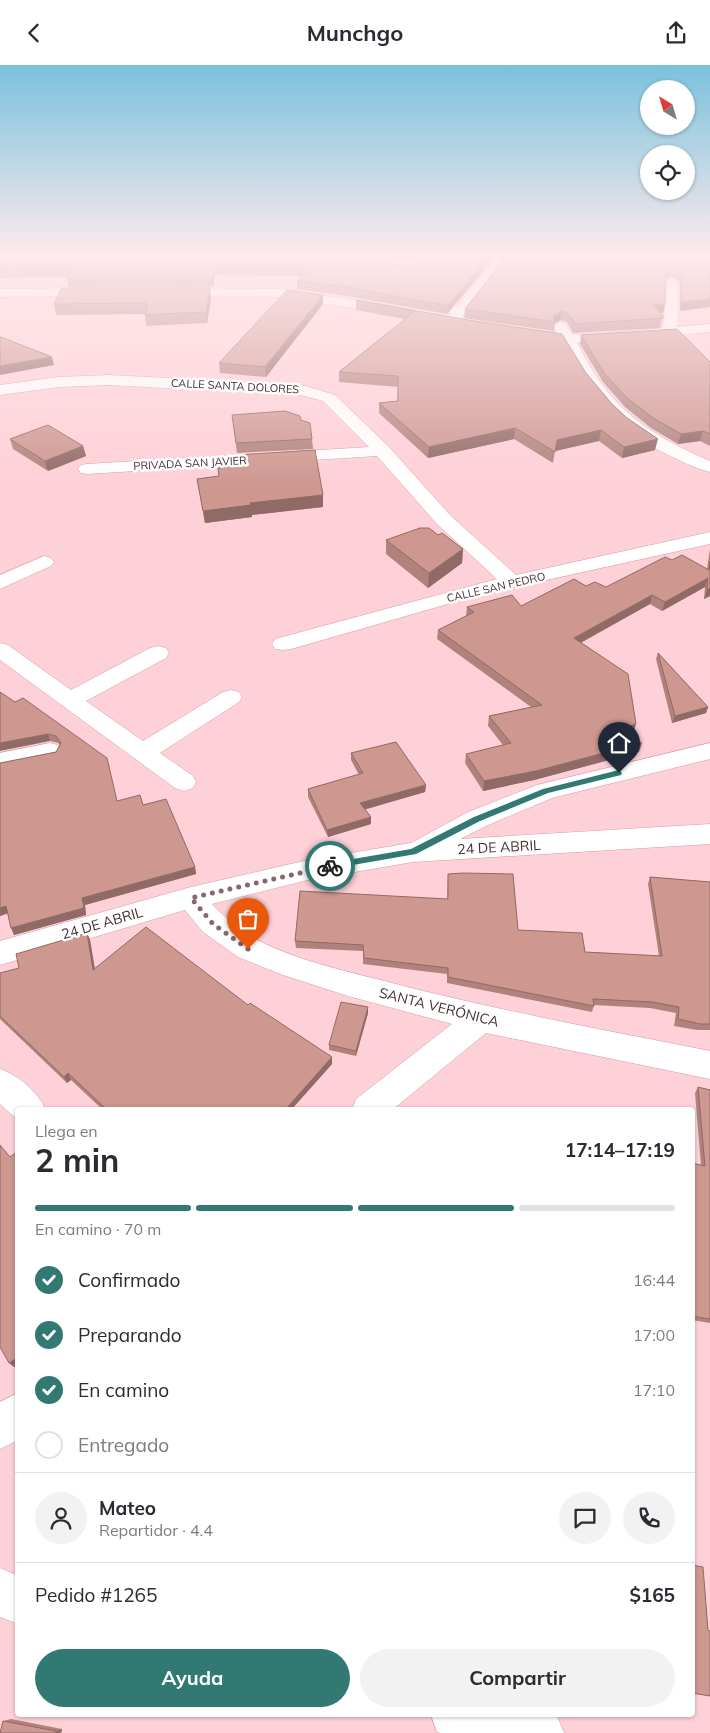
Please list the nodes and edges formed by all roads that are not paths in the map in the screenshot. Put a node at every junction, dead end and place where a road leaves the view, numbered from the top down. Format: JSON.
{"nodes":[{"id":1,"x":549,"y":331,"type":"edge"},
{"id":2,"x":602,"y":331,"type":"edge"},
{"id":3,"x":564,"y":333,"type":"junction"},
{"id":4,"x":0,"y":390,"type":"edge"},
{"id":5,"x":383,"y":451,"type":"junction"},
{"id":6,"x":710,"y":467,"type":"edge"},
{"id":7,"x":87,"y":469,"type":"dead end"},
{"id":8,"x":710,"y":538,"type":"edge"},
{"id":9,"x":44,"y":562,"type":"dead end"},
{"id":10,"x":512,"y":582,"type":"junction"},
{"id":11,"x":0,"y":583,"type":"edge"},
{"id":12,"x":284,"y":644,"type":"dead end"},
{"id":13,"x":0,"y":650,"type":"edge"},
{"id":14,"x":158,"y":653,"type":"dead end"},
{"id":15,"x":231,"y":697,"type":"dead end"},
{"id":16,"x":70,"y":700,"type":"junction"},
{"id":17,"x":50,"y":751,"type":"edge"},
{"id":18,"x":710,"y":751,"type":"edge"},
{"id":19,"x":143,"y":752,"type":"junction"},
{"id":20,"x":0,"y":761,"type":"edge"},
{"id":21,"x":184,"y":782,"type":"dead end"},
{"id":22,"x":710,"y":834,"type":"edge"},
{"id":23,"x":413,"y":852,"type":"junction"},
{"id":24,"x":191,"y":898,"type":"junction"},
{"id":25,"x":0,"y":953,"type":"edge"},
{"id":26,"x":481,"y":1019,"type":"junction"},
{"id":27,"x":710,"y":1065,"type":"edge"},
{"id":28,"x":0,"y":1083,"type":"edge"},
{"id":29,"x":27,"y":1107,"type":"edge"},
{"id":30,"x":372,"y":1107,"type":"edge"},
{"id":31,"x":15,"y":1416,"type":"edge"},
{"id":32,"x":0,"y":1429,"type":"edge"},
{"id":33,"x":0,"y":1589,"type":"edge"},
{"id":34,"x":15,"y":1601,"type":"edge"},
{"id":35,"x":464,"y":1717,"type":"edge"},
{"id":36,"x":540,"y":1733,"type":"edge"}],
"edges":[{"from":1,"to":3,"type":"street"},
{"from":2,"to":3,"type":"street"},
{"from":3,"to":6,"type":"street"},
{"from":4,"to":5,"type":"street","name":"CALLE SANTA DOLORES"},
{"from":5,"to":7,"type":"street","name":"PRIVADA SAN JAVIER"},
{"from":5,"to":10,"type":"street","name":"CALLE SANTA DOLORES"},
{"from":8,"to":10,"type":"street","name":"CALLE SAN PEDRO"},
{"from":9,"to":11,"type":"street"},
{"from":10,"to":12,"type":"street","name":"CALLE SAN PEDRO"},
{"from":13,"to":16,"type":"street"},
{"from":14,"to":16,"type":"street"},
{"from":15,"to":19,"type":"street"},
{"from":16,"to":19,"type":"street"},
{"from":17,"to":20,"type":"street"},
{"from":18,"to":23,"type":"street"},
{"from":19,"to":21,"type":"street"},
{"from":22,"to":23,"type":"street","name":"24 DE ABRIL"},
{"from":23,"to":24,"type":"street","name":"24 DE ABRIL"},
{"from":24,"to":25,"type":"street","name":"24 DE ABRIL"},
{"from":24,"to":26,"type":"street","name":"SANTA VERÓNICA"},
{"from":26,"to":27,"type":"street","name":"SANTA VERÓNICA"},
{"from":26,"to":30,"type":"street"},
{"from":28,"to":29,"type":"street"},
{"from":31,"to":32,"type":"street"},
{"from":33,"to":34,"type":"street"},
{"from":35,"to":36,"type":"street"}]}
